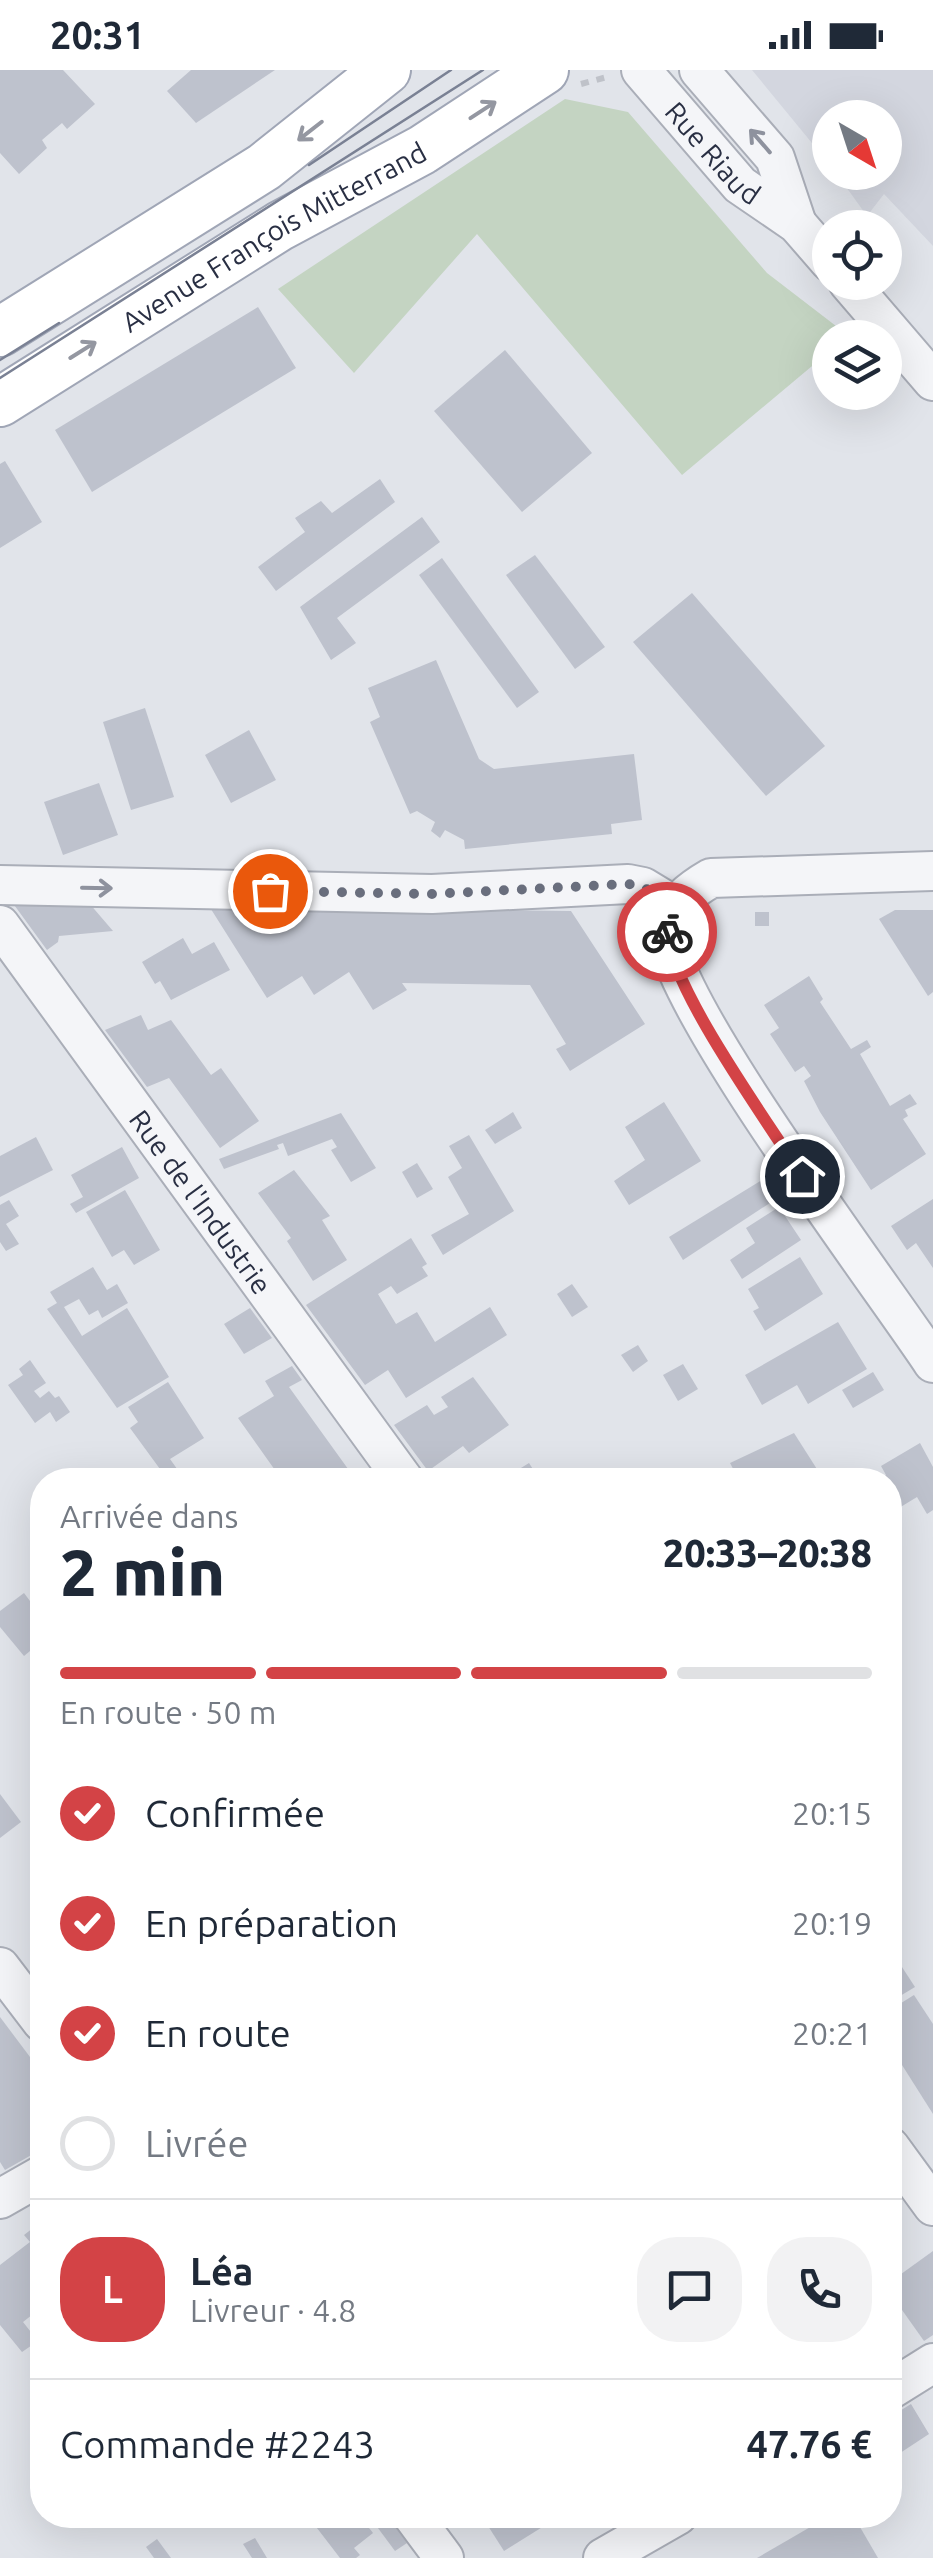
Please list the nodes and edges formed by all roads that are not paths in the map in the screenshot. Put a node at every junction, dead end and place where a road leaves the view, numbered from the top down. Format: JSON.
{"nodes":[{"id":1,"x":386,"y":70,"type":"edge"},
{"id":2,"x":544,"y":70,"type":"edge"},
{"id":3,"x":642,"y":70,"type":"edge"},
{"id":4,"x":699,"y":70,"type":"edge"},
{"id":5,"x":797,"y":224,"type":"junction"},
{"id":6,"x":812,"y":241,"type":"edge"},
{"id":7,"x":863,"y":300,"type":"edge"},
{"id":8,"x":0,"y":332,"type":"edge"},
{"id":9,"x":933,"y":381,"type":"edge"},
{"id":10,"x":0,"y":402,"type":"edge"},
{"id":11,"x":933,"y":870,"type":"edge"},
{"id":12,"x":0,"y":884,"type":"edge"},
{"id":13,"x":676,"y":907,"type":"junction"},
{"id":14,"x":0,"y":925,"type":"edge"},
{"id":15,"x":933,"y":1362,"type":"edge"},
{"id":16,"x":395,"y":1468,"type":"edge"},
{"id":17,"x":0,"y":1966,"type":"edge"},
{"id":18,"x":30,"y":2006,"type":"edge"},
{"id":19,"x":902,"y":2163,"type":"edge"},
{"id":20,"x":30,"y":2182,"type":"edge"},
{"id":21,"x":0,"y":2199,"type":"edge"},
{"id":22,"x":933,"y":2206,"type":"edge"},
{"id":23,"x":933,"y":2363,"type":"edge"},
{"id":24,"x":902,"y":2382,"type":"edge"},
{"id":25,"x":422,"y":2528,"type":"edge"},
{"id":26,"x":655,"y":2528,"type":"edge"},
{"id":27,"x":444,"y":2558,"type":"edge"},
{"id":28,"x":603,"y":2558,"type":"edge"}],
"edges":[{"from":1,"to":8,"type":"main road","name":"Avenue François Mitterrand","one_way":true},
{"from":10,"to":2,"type":"main road","name":"Avenue François Mitterrand","one_way":true},
{"from":3,"to":5,"type":"street","name":"Rue Riaud"},
{"from":5,"to":4,"type":"street","name":"Rue Riaud","one_way":true},
{"from":5,"to":6,"type":"street","name":"Rue Riaud"},
{"from":7,"to":9,"type":"street"},
{"from":11,"to":13,"type":"street"},
{"from":12,"to":13,"type":"street","one_way":true},
{"from":13,"to":15,"type":"street"},
{"from":14,"to":16,"type":"street","name":"Rue de l'Industrie"},
{"from":17,"to":18,"type":"street"},
{"from":19,"to":22,"type":"street"},
{"from":20,"to":21,"type":"street"},
{"from":23,"to":24,"type":"street"},
{"from":25,"to":27,"type":"street"},
{"from":26,"to":28,"type":"street"}]}
